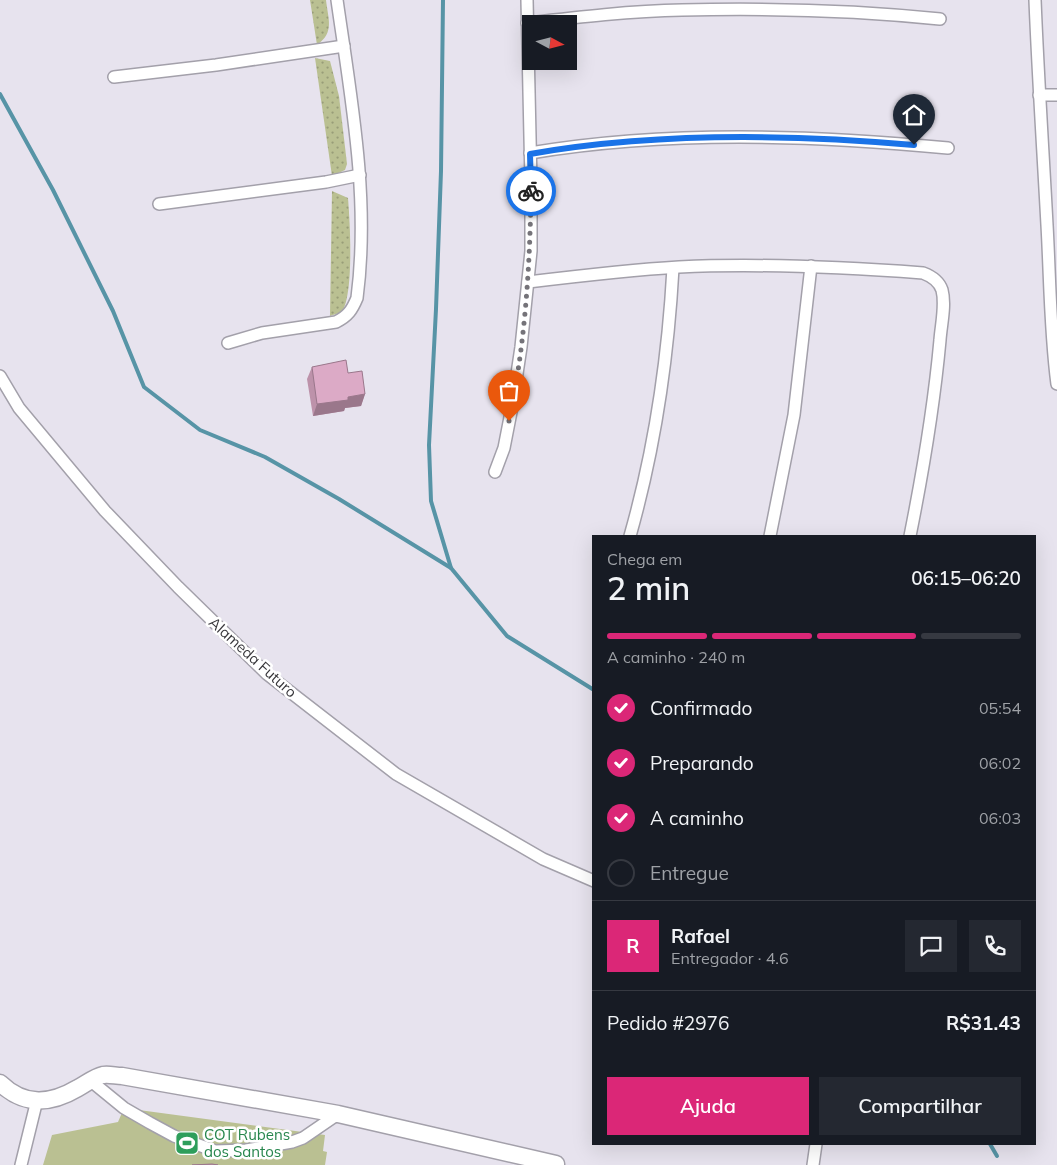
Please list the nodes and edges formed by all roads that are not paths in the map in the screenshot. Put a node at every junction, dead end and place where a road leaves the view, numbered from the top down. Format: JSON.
{"nodes":[{"id":1,"x":337,"y":0,"type":"edge"},
{"id":2,"x":527,"y":0,"type":"edge"},
{"id":3,"x":1035,"y":0,"type":"edge"},
{"id":4,"x":527,"y":15,"type":"edge"},
{"id":5,"x":578,"y":17,"type":"edge"},
{"id":6,"x":940,"y":18,"type":"dead end"},
{"id":7,"x":344,"y":46,"type":"junction"},
{"id":8,"x":528,"y":70,"type":"edge"},
{"id":9,"x":114,"y":78,"type":"dead end"},
{"id":10,"x":1039,"y":95,"type":"junction"},
{"id":11,"x":1057,"y":95,"type":"edge"},
{"id":12,"x":948,"y":148,"type":"dead end"},
{"id":13,"x":530,"y":154,"type":"junction"},
{"id":14,"x":360,"y":175,"type":"junction"},
{"id":15,"x":159,"y":204,"type":"dead end"},
{"id":16,"x":1052,"y":226,"type":"edge"},
{"id":17,"x":811,"y":266,"type":"junction"},
{"id":18,"x":673,"y":268,"type":"junction"},
{"id":19,"x":528,"y":282,"type":"junction"},
{"id":20,"x":228,"y":343,"type":"dead end"},
{"id":21,"x":1055,"y":349,"type":"edge"},
{"id":22,"x":0,"y":376,"type":"edge"},
{"id":23,"x":1057,"y":384,"type":"edge"},
{"id":24,"x":495,"y":472,"type":"dead end"},
{"id":25,"x":630,"y":535,"type":"edge"},
{"id":26,"x":770,"y":535,"type":"edge"},
{"id":27,"x":910,"y":535,"type":"edge"},
{"id":28,"x":592,"y":880,"type":"edge"},
{"id":29,"x":91,"y":1081,"type":"junction"},
{"id":30,"x":0,"y":1083,"type":"edge"},
{"id":31,"x":37,"y":1100,"type":"junction"},
{"id":32,"x":338,"y":1114,"type":"junction"},
{"id":33,"x":816,"y":1145,"type":"edge"},
{"id":34,"x":21,"y":1165,"type":"edge"},
{"id":35,"x":557,"y":1165,"type":"edge"},
{"id":36,"x":814,"y":1165,"type":"edge"}],
"edges":[{"from":1,"to":7,"type":"street"},
{"from":2,"to":4,"type":"street"},
{"from":3,"to":10,"type":"street"},
{"from":5,"to":6,"type":"street"},
{"from":7,"to":9,"type":"street"},
{"from":7,"to":14,"type":"street"},
{"from":8,"to":13,"type":"street"},
{"from":10,"to":11,"type":"street"},
{"from":10,"to":16,"type":"street"},
{"from":12,"to":13,"type":"street"},
{"from":13,"to":19,"type":"street"},
{"from":14,"to":15,"type":"street"},
{"from":14,"to":20,"type":"street"},
{"from":16,"to":21,"type":"street"},
{"from":17,"to":18,"type":"street"},
{"from":17,"to":26,"type":"street"},
{"from":17,"to":27,"type":"street"},
{"from":18,"to":19,"type":"street"},
{"from":18,"to":25,"type":"street"},
{"from":19,"to":24,"type":"street"},
{"from":21,"to":23,"type":"street"},
{"from":22,"to":28,"type":"street","name":"Alameda Futuro"},
{"from":29,"to":31,"type":"street"},
{"from":29,"to":32,"type":"street"},
{"from":29,"to":32,"type":"street"},
{"from":30,"to":31,"type":"street"},
{"from":31,"to":34,"type":"street"},
{"from":32,"to":35,"type":"street"},
{"from":33,"to":36,"type":"street"}]}
